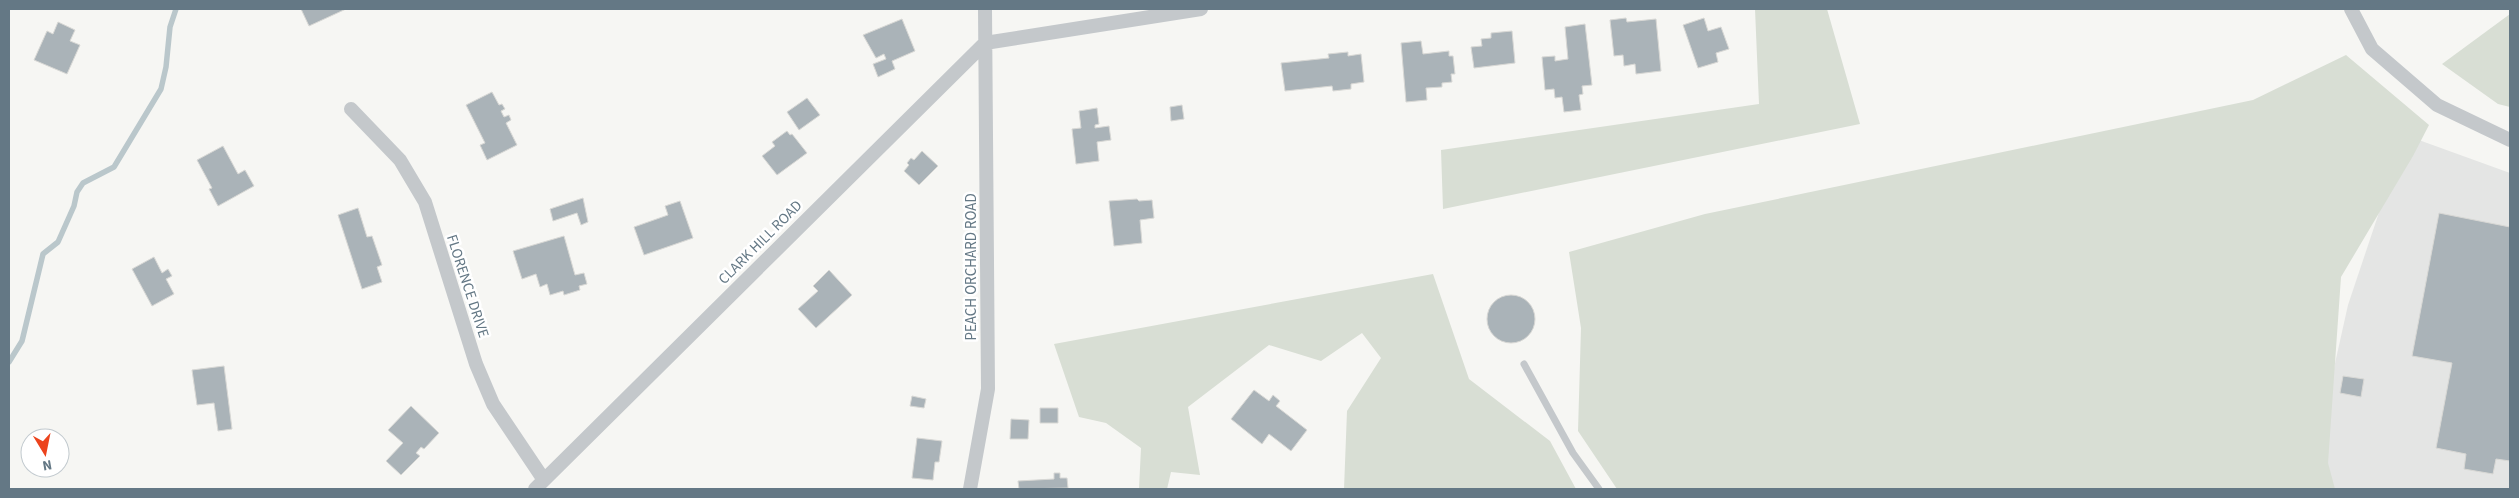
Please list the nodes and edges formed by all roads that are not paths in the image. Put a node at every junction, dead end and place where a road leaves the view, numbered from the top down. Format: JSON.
{"nodes":[{"id":1,"x":985,"y":9,"type":"edge"},
{"id":2,"x":1201,"y":9,"type":"edge"},
{"id":3,"x":2351,"y":9,"type":"edge"},
{"id":4,"x":985,"y":43,"type":"junction"},
{"id":5,"x":351,"y":109,"type":"dead end"},
{"id":6,"x":2510,"y":140,"type":"edge"},
{"id":7,"x":1524,"y":364,"type":"dead end"},
{"id":8,"x":540,"y":484,"type":"edge"},
{"id":9,"x":970,"y":489,"type":"edge"},
{"id":10,"x":1599,"y":489,"type":"edge"}],
"edges":[{"from":1,"to":4,"type":"street"},
{"from":2,"to":4,"type":"street"},
{"from":3,"to":6,"type":"street"},
{"from":4,"to":8,"type":"street","name":"CLARK HILL ROAD"},
{"from":4,"to":9,"type":"street","name":"PEACH ORCHARD ROAD"},
{"from":5,"to":8,"type":"street","name":"FLORENCE DRIVE"},
{"from":7,"to":10,"type":"lane"}]}
